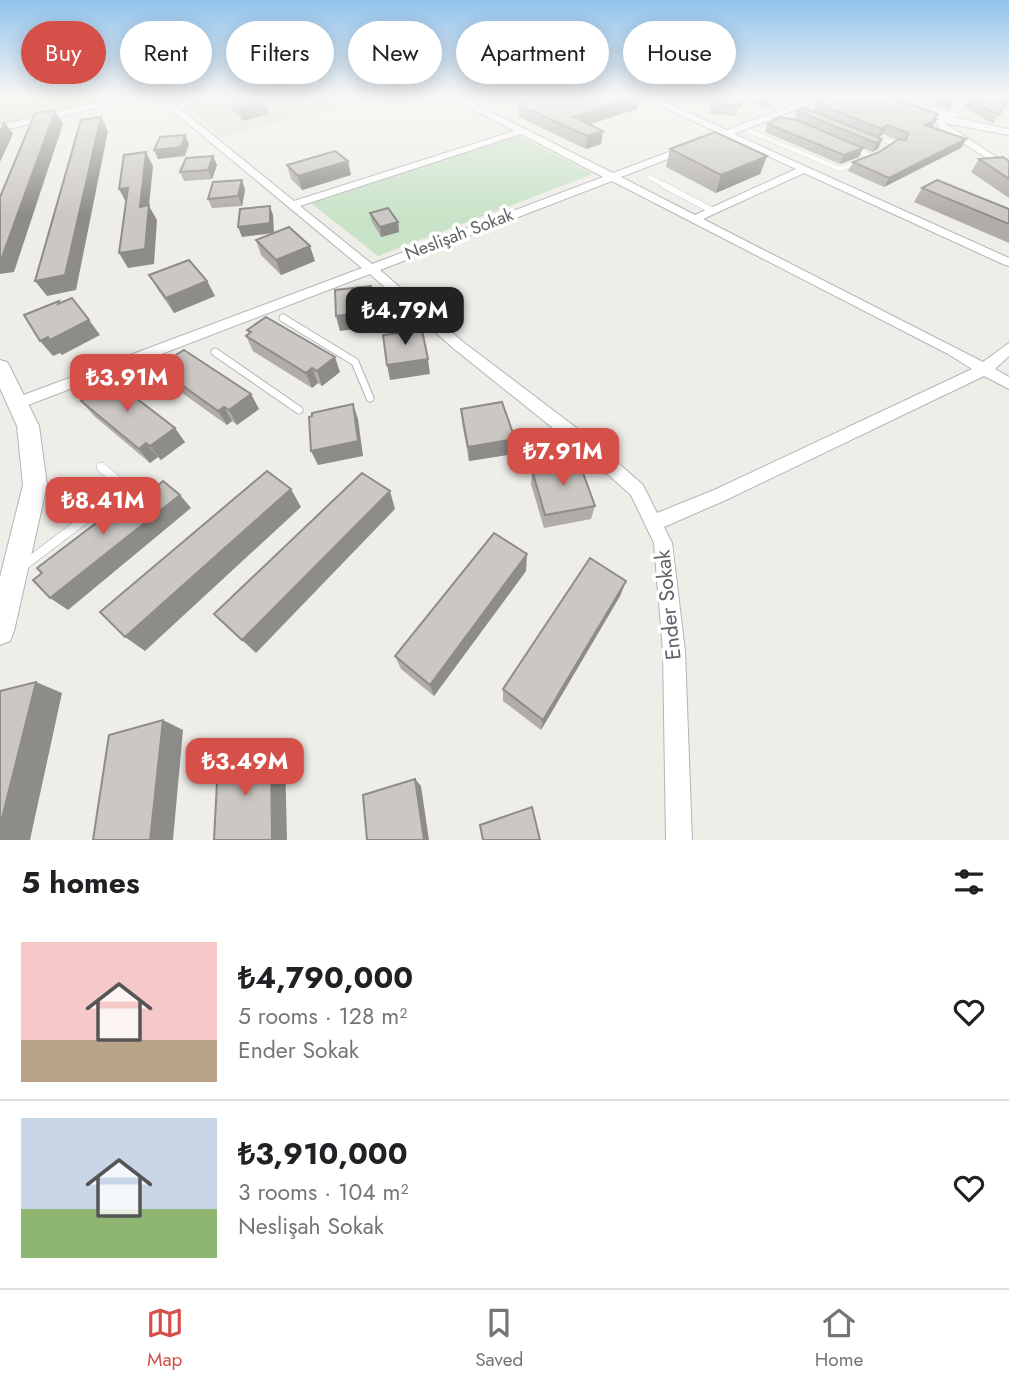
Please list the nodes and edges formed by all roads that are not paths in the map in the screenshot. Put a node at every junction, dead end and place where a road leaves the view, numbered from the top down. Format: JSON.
{"nodes":[{"id":1,"x":208,"y":136,"type":"edge"},
{"id":2,"x":507,"y":136,"type":"edge"},
{"id":3,"x":533,"y":136,"type":"edge"},
{"id":4,"x":721,"y":136,"type":"edge"},
{"id":5,"x":732,"y":136,"type":"edge"},
{"id":6,"x":761,"y":136,"type":"edge"},
{"id":7,"x":867,"y":136,"type":"edge"},
{"id":8,"x":869,"y":136,"type":"edge"},
{"id":9,"x":957,"y":136,"type":"edge"},
{"id":10,"x":899,"y":145,"type":"edge"},
{"id":11,"x":847,"y":146,"type":"edge"},
{"id":12,"x":888,"y":150,"type":"edge"},
{"id":13,"x":880,"y":153,"type":"edge"},
{"id":14,"x":872,"y":157,"type":"junction"},
{"id":15,"x":804,"y":169,"type":"junction"},
{"id":16,"x":1009,"y":169,"type":"edge"},
{"id":17,"x":611,"y":177,"type":"junction"},
{"id":18,"x":649,"y":177,"type":"dead end"},
{"id":19,"x":292,"y":205,"type":"junction"},
{"id":20,"x":711,"y":210,"type":"junction"},
{"id":21,"x":694,"y":219,"type":"junction"},
{"id":22,"x":1009,"y":262,"type":"edge"},
{"id":23,"x":370,"y":268,"type":"junction"},
{"id":24,"x":283,"y":318,"type":"dead end"},
{"id":25,"x":1009,"y":348,"type":"edge"},
{"id":26,"x":215,"y":352,"type":"dead end"},
{"id":27,"x":0,"y":367,"type":"edge"},
{"id":28,"x":985,"y":369,"type":"junction"},
{"id":29,"x":1009,"y":384,"type":"edge"},
{"id":30,"x":370,"y":398,"type":"dead end"},
{"id":31,"x":18,"y":403,"type":"junction"},
{"id":32,"x":299,"y":410,"type":"dead end"},
{"id":33,"x":101,"y":467,"type":"dead end"},
{"id":34,"x":653,"y":523,"type":"junction"},
{"id":35,"x":14,"y":573,"type":"junction"},
{"id":36,"x":0,"y":631,"type":"edge"},
{"id":37,"x":679,"y":840,"type":"edge"}],
"edges":[{"from":1,"to":19,"type":"street","name":"Ender Sokak"},
{"from":2,"to":19,"type":"street"},
{"from":3,"to":17,"type":"street"},
{"from":4,"to":17,"type":"street","name":"Neslişah Sokak"},
{"from":5,"to":15,"type":"street"},
{"from":6,"to":14,"type":"lane"},
{"from":7,"to":12,"type":"lane"},
{"from":8,"to":10,"type":"lane"},
{"from":9,"to":16,"type":"street"},
{"from":11,"to":14,"type":"lane"},
{"from":13,"to":14,"type":"lane"},
{"from":15,"to":20,"type":"street"},
{"from":15,"to":22,"type":"street"},
{"from":17,"to":21,"type":"street"},
{"from":17,"to":23,"type":"street","name":"Neslişah Sokak"},
{"from":18,"to":20,"type":"lane"},
{"from":19,"to":23,"type":"street","name":"Ender Sokak"},
{"from":20,"to":21,"type":"street"},
{"from":21,"to":28,"type":"street"},
{"from":23,"to":31,"type":"street","name":"Neslişah Sokak"},
{"from":23,"to":34,"type":"street","name":"Ender Sokak"},
{"from":24,"to":30,"type":"lane"},
{"from":25,"to":28,"type":"street"},
{"from":26,"to":32,"type":"lane"},
{"from":27,"to":31,"type":"street"},
{"from":28,"to":29,"type":"street"},
{"from":28,"to":34,"type":"street"},
{"from":31,"to":35,"type":"street"},
{"from":33,"to":35,"type":"lane"},
{"from":34,"to":37,"type":"street","name":"Ender Sokak"},
{"from":35,"to":36,"type":"street"}]}
